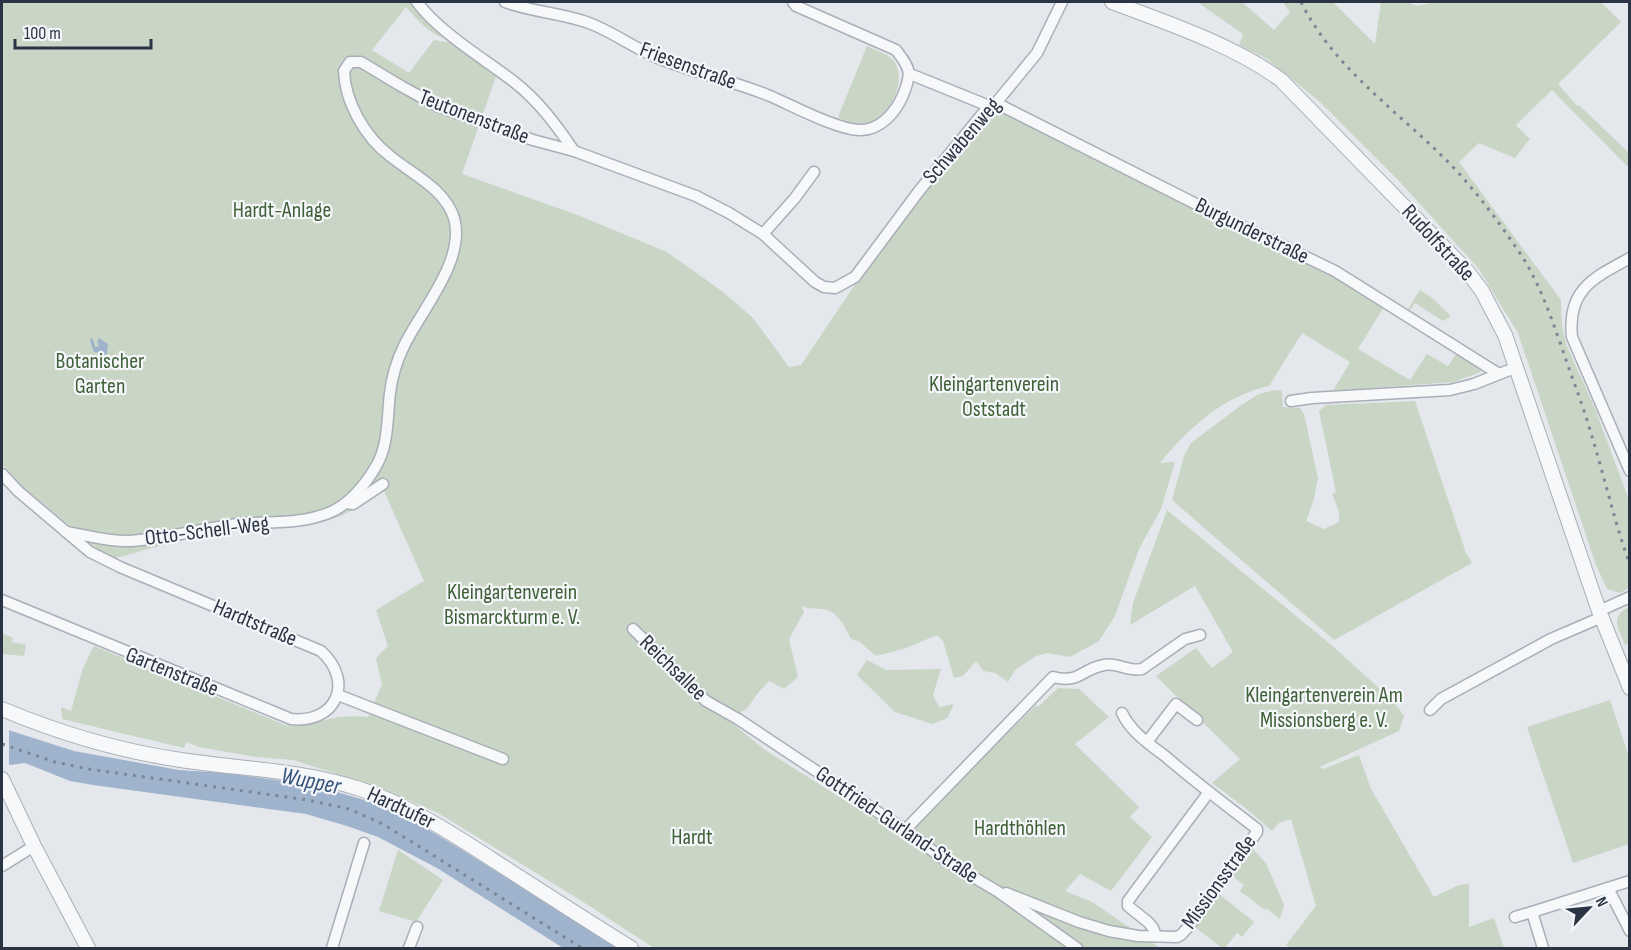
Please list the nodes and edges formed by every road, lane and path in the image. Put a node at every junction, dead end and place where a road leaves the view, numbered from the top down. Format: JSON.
{"nodes":[{"id":1,"x":417,"y":2,"type":"edge"},
{"id":2,"x":505,"y":2,"type":"edge"},
{"id":3,"x":793,"y":2,"type":"edge"},
{"id":4,"x":1062,"y":2,"type":"edge"},
{"id":5,"x":1112,"y":2,"type":"edge"},
{"id":6,"x":910,"y":74,"type":"junction"},
{"id":7,"x":993,"y":105,"type":"junction"},
{"id":8,"x":574,"y":151,"type":"junction"},
{"id":9,"x":814,"y":172,"type":"dead end"},
{"id":10,"x":763,"y":234,"type":"junction"},
{"id":11,"x":1629,"y":258,"type":"edge"},
{"id":12,"x":855,"y":277,"type":"joint"},
{"id":13,"x":430,"y":300,"type":"joint"},
{"id":14,"x":1517,"y":368,"type":"junction"},
{"id":15,"x":1499,"y":374,"type":"junction"},
{"id":16,"x":1291,"y":401,"type":"dead end"},
{"id":17,"x":1629,"y":471,"type":"edge"},
{"id":18,"x":2,"y":474,"type":"edge"},
{"id":19,"x":383,"y":484,"type":"dead end"},
{"id":20,"x":345,"y":503,"type":"junction"},
{"id":21,"x":66,"y":532,"type":"junction"},
{"id":22,"x":1629,"y":597,"type":"edge"},
{"id":23,"x":2,"y":600,"type":"edge"},
{"id":24,"x":1601,"y":614,"type":"junction"},
{"id":25,"x":633,"y":629,"type":"dead end"},
{"id":26,"x":1200,"y":635,"type":"dead end"},
{"id":27,"x":1629,"y":688,"type":"edge"},
{"id":28,"x":338,"y":695,"type":"junction"},
{"id":29,"x":713,"y":706,"type":"joint"},
{"id":30,"x":2,"y":709,"type":"edge"},
{"id":31,"x":1430,"y":710,"type":"dead end"},
{"id":32,"x":1122,"y":713,"type":"dead end"},
{"id":33,"x":1197,"y":720,"type":"dead end"},
{"id":34,"x":1147,"y":742,"type":"junction"},
{"id":35,"x":502,"y":759,"type":"dead end"},
{"id":36,"x":2,"y":778,"type":"edge"},
{"id":37,"x":1209,"y":792,"type":"junction"},
{"id":38,"x":905,"y":830,"type":"junction"},
{"id":39,"x":364,"y":843,"type":"dead end"},
{"id":40,"x":34,"y":846,"type":"junction"},
{"id":41,"x":2,"y":866,"type":"edge"},
{"id":42,"x":1629,"y":881,"type":"edge"},
{"id":43,"x":1608,"y":888,"type":"junction"},
{"id":44,"x":997,"y":891,"type":"junction"},
{"id":45,"x":1532,"y":912,"type":"junction"},
{"id":46,"x":1515,"y":917,"type":"dead end"},
{"id":47,"x":417,"y":927,"type":"dead end"},
{"id":48,"x":1629,"y":931,"type":"edge"},
{"id":49,"x":1156,"y":936,"type":"junction"},
{"id":50,"x":89,"y":948,"type":"edge"},
{"id":51,"x":332,"y":948,"type":"edge"},
{"id":52,"x":409,"y":948,"type":"edge"},
{"id":53,"x":631,"y":948,"type":"edge"},
{"id":54,"x":1077,"y":948,"type":"edge"},
{"id":55,"x":1543,"y":948,"type":"edge"}],
"edges":[{"from":1,"to":8,"type":"street"},
{"from":2,"to":6,"type":"street","name":"Friesenstraße"},
{"from":3,"to":6,"type":"street"},
{"from":4,"to":7,"type":"street","name":"Schwabenweg"},
{"from":5,"to":14,"type":"street","name":"Rudolfstraße"},
{"from":6,"to":7,"type":"street","name":"Burgunderstraße"},
{"from":7,"to":12,"type":"street","name":"Schwabenweg"},
{"from":7,"to":15,"type":"street","name":"Burgunderstraße"},
{"from":8,"to":10,"type":"street","name":"Teutonenstraße"},
{"from":8,"to":13,"type":"street","name":"Teutonenstraße"},
{"from":9,"to":10,"type":"street"},
{"from":10,"to":12,"type":"street","name":"Teutonenstraße"},
{"from":11,"to":17,"type":"street"},
{"from":13,"to":20,"type":"street","name":"Otto-Schell-Weg"},
{"from":14,"to":15,"type":"street"},
{"from":14,"to":24,"type":"street","name":"Rudolfstraße"},
{"from":15,"to":16,"type":"street"},
{"from":18,"to":21,"type":"street","name":"Hardtstraße"},
{"from":19,"to":20,"type":"street","name":"Otto-Schell-Weg"},
{"from":20,"to":21,"type":"street","name":"Otto-Schell-Weg"},
{"from":21,"to":28,"type":"street","name":"Hardtstraße"},
{"from":22,"to":24,"type":"street"},
{"from":23,"to":28,"type":"street","name":"Gartenstraße"},
{"from":24,"to":27,"type":"street","name":"Rudolfstraße"},
{"from":24,"to":31,"type":"street"},
{"from":25,"to":29,"type":"street","name":"Reichsallee"},
{"from":26,"to":38,"type":"street"},
{"from":28,"to":35,"type":"street"},
{"from":29,"to":38,"type":"street","name":"Gottfried-Gurland-Straße"},
{"from":30,"to":53,"type":"street","name":"Hardtufer"},
{"from":32,"to":34,"type":"street","name":"Missionsstraße"},
{"from":33,"to":34,"type":"street"},
{"from":34,"to":37,"type":"street","name":"Missionsstraße"},
{"from":36,"to":40,"type":"street"},
{"from":37,"to":49,"type":"street","name":"Missionsstraße"},
{"from":37,"to":49,"type":"street","name":"Missionsstraße"},
{"from":38,"to":44,"type":"street","name":"Gottfried-Gurland-Straße"},
{"from":39,"to":51,"type":"street"},
{"from":40,"to":41,"type":"street"},
{"from":40,"to":50,"type":"street"},
{"from":42,"to":43,"type":"street"},
{"from":43,"to":45,"type":"street"},
{"from":43,"to":48,"type":"street"},
{"from":44,"to":49,"type":"street","name":"Missionsstraße"},
{"from":44,"to":54,"type":"street","name":"Gottfried-Gurland-Straße"},
{"from":45,"to":46,"type":"street"},
{"from":45,"to":55,"type":"street"},
{"from":47,"to":52,"type":"street"}]}
